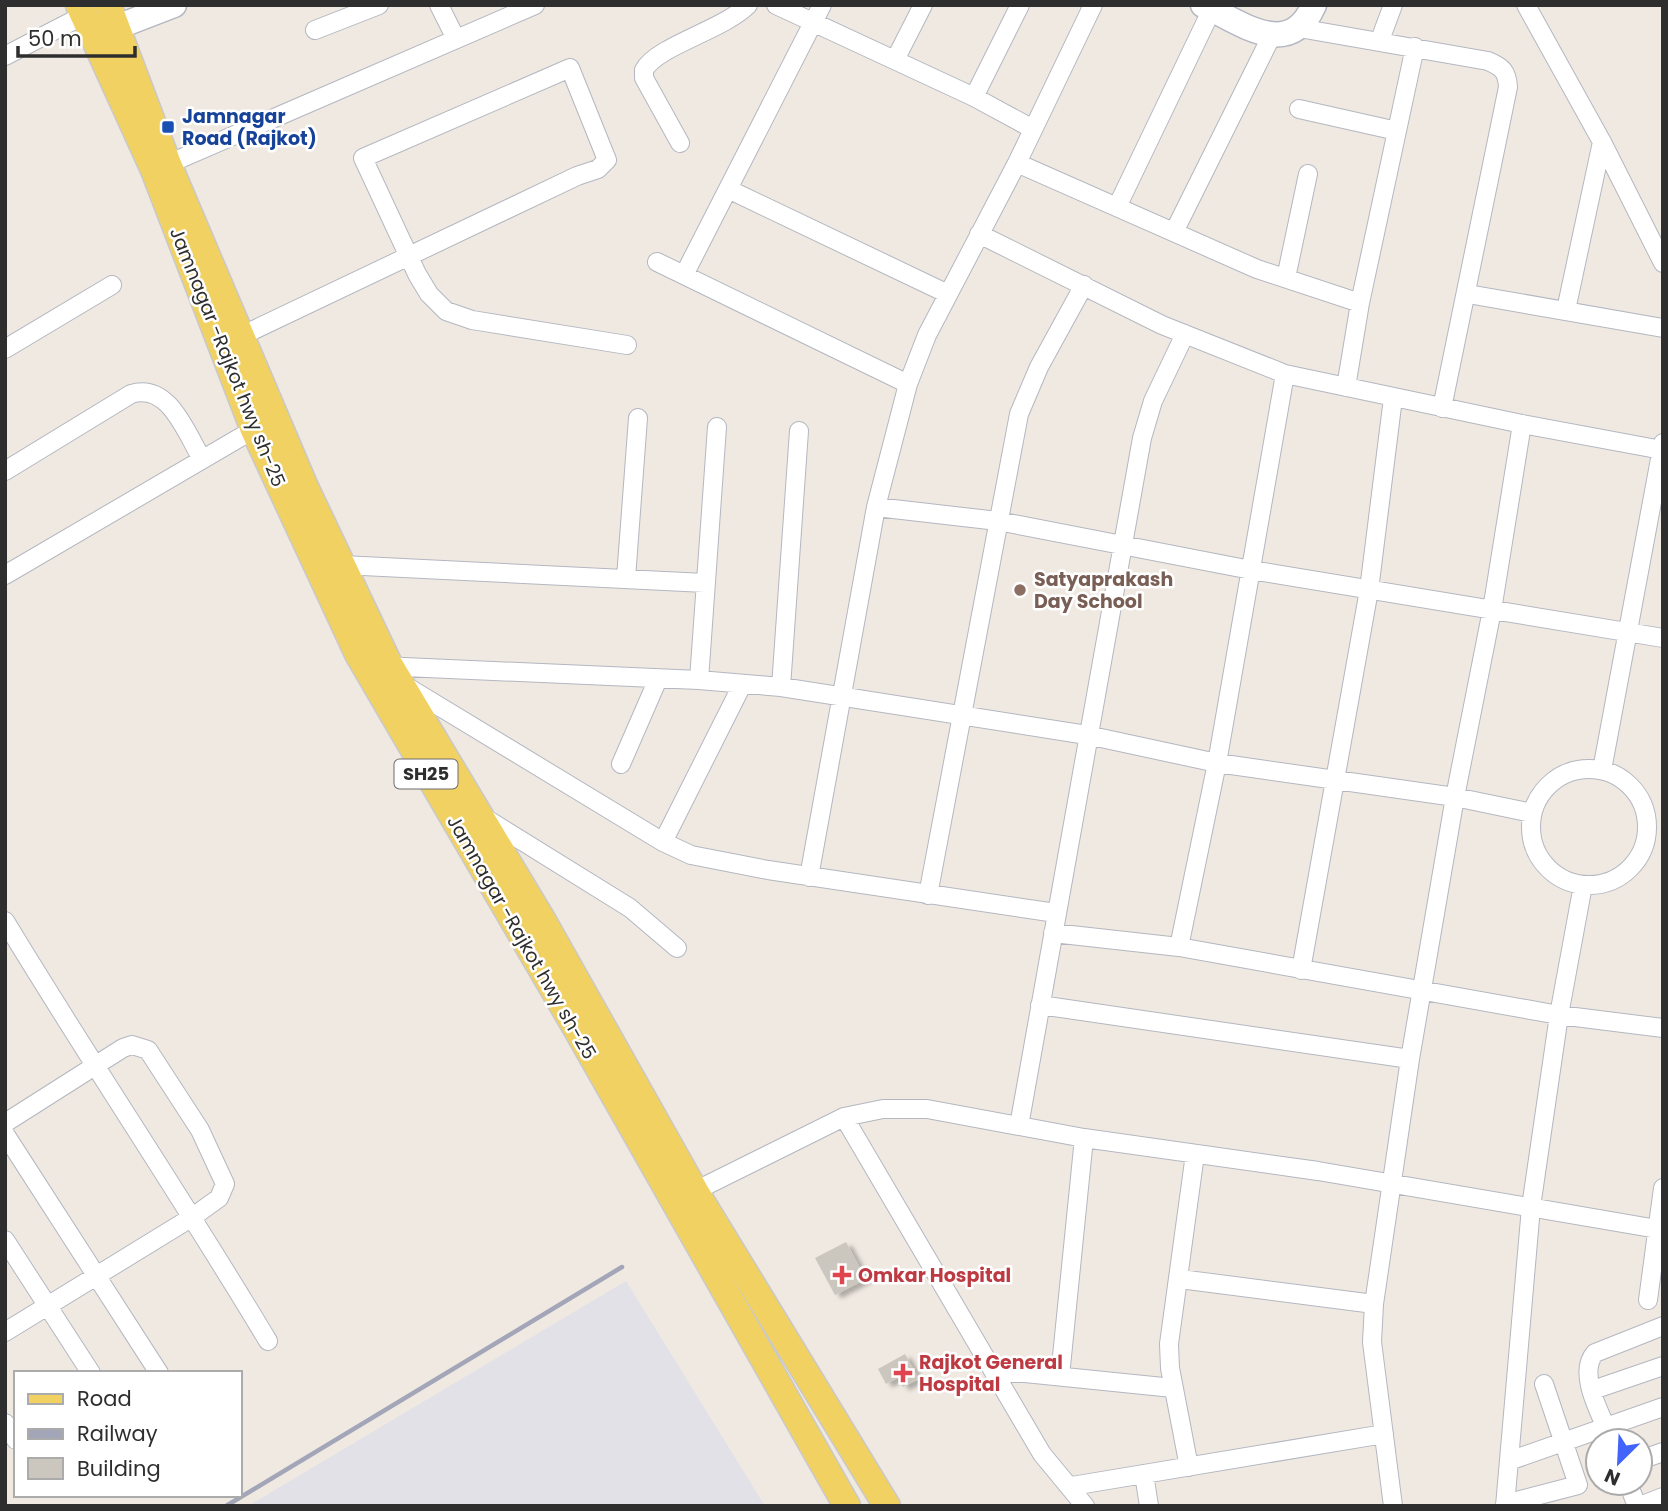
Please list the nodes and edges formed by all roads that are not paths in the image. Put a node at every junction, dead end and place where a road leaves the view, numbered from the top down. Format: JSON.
{"nodes":[{"id":1,"x":174,"y":5,"type":"edge"},
{"id":2,"x":379,"y":5,"type":"edge"},
{"id":3,"x":439,"y":5,"type":"edge"},
{"id":4,"x":535,"y":5,"type":"edge"},
{"id":5,"x":748,"y":5,"type":"edge"},
{"id":6,"x":776,"y":5,"type":"edge"},
{"id":7,"x":822,"y":5,"type":"edge"},
{"id":8,"x":923,"y":5,"type":"edge"},
{"id":9,"x":1020,"y":5,"type":"edge"},
{"id":10,"x":1093,"y":5,"type":"edge"},
{"id":11,"x":1314,"y":5,"type":"edge"},
{"id":12,"x":1393,"y":5,"type":"edge"},
{"id":13,"x":1525,"y":5,"type":"edge"},
{"id":14,"x":1207,"y":7,"type":"edge"},
{"id":15,"x":98,"y":16,"type":"edge"},
{"id":16,"x":814,"y":22,"type":"junction"},
{"id":17,"x":1299,"y":28,"type":"junction"},
{"id":18,"x":316,"y":30,"type":"dead end"},
{"id":19,"x":1271,"y":37,"type":"junction"},
{"id":20,"x":456,"y":39,"type":"junction"},
{"id":21,"x":1380,"y":40,"type":"junction"},
{"id":22,"x":1415,"y":47,"type":"junction"},
{"id":23,"x":5,"y":56,"type":"edge"},
{"id":24,"x":895,"y":60,"type":"junction"},
{"id":25,"x":974,"y":97,"type":"junction"},
{"id":26,"x":1298,"y":108,"type":"dead end"},
{"id":27,"x":1032,"y":129,"type":"junction"},
{"id":28,"x":1397,"y":131,"type":"junction"},
{"id":29,"x":1602,"y":142,"type":"junction"},
{"id":30,"x":680,"y":143,"type":"dead end"},
{"id":31,"x":1017,"y":163,"type":"junction"},
{"id":32,"x":168,"y":164,"type":"junction"},
{"id":33,"x":1308,"y":174,"type":"dead end"},
{"id":34,"x":730,"y":190,"type":"junction"},
{"id":35,"x":1117,"y":207,"type":"junction"},
{"id":36,"x":1174,"y":232,"type":"junction"},
{"id":37,"x":979,"y":234,"type":"junction"},
{"id":38,"x":410,"y":257,"type":"junction"},
{"id":39,"x":657,"y":262,"type":"dead end"},
{"id":40,"x":1663,"y":263,"type":"edge"},
{"id":41,"x":684,"y":275,"type":"junction"},
{"id":42,"x":1286,"y":278,"type":"junction"},
{"id":43,"x":112,"y":285,"type":"dead end"},
{"id":44,"x":1084,"y":285,"type":"junction"},
{"id":45,"x":948,"y":294,"type":"junction"},
{"id":46,"x":1468,"y":294,"type":"junction"},
{"id":47,"x":1360,"y":303,"type":"junction"},
{"id":48,"x":1566,"y":310,"type":"junction"},
{"id":49,"x":1663,"y":328,"type":"edge"},
{"id":50,"x":1185,"y":334,"type":"junction"},
{"id":51,"x":241,"y":336,"type":"junction"},
{"id":52,"x":628,"y":345,"type":"dead end"},
{"id":53,"x":5,"y":349,"type":"edge"},
{"id":54,"x":1285,"y":374,"type":"junction"},
{"id":55,"x":908,"y":384,"type":"junction"},
{"id":56,"x":1346,"y":387,"type":"junction"},
{"id":57,"x":1393,"y":398,"type":"junction"},
{"id":58,"x":1442,"y":408,"type":"junction"},
{"id":59,"x":638,"y":418,"type":"dead end"},
{"id":60,"x":264,"y":423,"type":"junction"},
{"id":61,"x":1522,"y":424,"type":"junction"},
{"id":62,"x":717,"y":427,"type":"dead end"},
{"id":63,"x":799,"y":431,"type":"dead end"},
{"id":64,"x":1662,"y":447,"type":"edge"},
{"id":65,"x":202,"y":459,"type":"junction"},
{"id":66,"x":5,"y":471,"type":"edge"},
{"id":67,"x":876,"y":507,"type":"junction"},
{"id":68,"x":998,"y":521,"type":"junction"},
{"id":69,"x":1122,"y":544,"type":"junction"},
{"id":70,"x":342,"y":565,"type":"junction"},
{"id":71,"x":1251,"y":570,"type":"junction"},
{"id":72,"x":5,"y":575,"type":"edge"},
{"id":73,"x":626,"y":578,"type":"junction"},
{"id":74,"x":705,"y":583,"type":"junction"},
{"id":75,"x":1369,"y":590,"type":"junction"},
{"id":76,"x":1492,"y":611,"type":"junction"},
{"id":77,"x":1628,"y":631,"type":"junction"},
{"id":78,"x":1663,"y":638,"type":"edge"},
{"id":79,"x":386,"y":672,"type":"junction"},
{"id":80,"x":658,"y":679,"type":"junction"},
{"id":81,"x":699,"y":680,"type":"junction"},
{"id":82,"x":742,"y":685,"type":"junction"},
{"id":83,"x":781,"y":687,"type":"junction"},
{"id":84,"x":841,"y":695,"type":"junction"},
{"id":85,"x":962,"y":717,"type":"junction"},
{"id":86,"x":1087,"y":735,"type":"junction"},
{"id":87,"x":1217,"y":763,"type":"junction"},
{"id":88,"x":621,"y":764,"type":"dead end"},
{"id":89,"x":1602,"y":770,"type":"junction"},
{"id":90,"x":1335,"y":779,"type":"junction"},
{"id":91,"x":1455,"y":797,"type":"junction"},
{"id":92,"x":1532,"y":813,"type":"junction"},
{"id":93,"x":479,"y":814,"type":"junction"},
{"id":94,"x":1655,"y":831,"type":"edge"},
{"id":95,"x":663,"y":842,"type":"junction"},
{"id":96,"x":809,"y":877,"type":"junction"},
{"id":97,"x":1583,"y":885,"type":"junction"},
{"id":98,"x":928,"y":895,"type":"junction"},
{"id":99,"x":1056,"y":913,"type":"junction"},
{"id":100,"x":5,"y":921,"type":"edge"},
{"id":101,"x":1053,"y":933,"type":"junction"},
{"id":102,"x":1179,"y":947,"type":"junction"},
{"id":103,"x":677,"y":948,"type":"dead end"},
{"id":104,"x":1301,"y":970,"type":"junction"},
{"id":105,"x":1422,"y":991,"type":"junction"},
{"id":106,"x":1040,"y":1004,"type":"junction"},
{"id":107,"x":1559,"y":1015,"type":"junction"},
{"id":108,"x":1663,"y":1028,"type":"edge"},
{"id":109,"x":1410,"y":1059,"type":"junction"},
{"id":110,"x":94,"y":1069,"type":"junction"},
{"id":111,"x":844,"y":1117,"type":"junction"},
{"id":112,"x":5,"y":1123,"type":"edge"},
{"id":113,"x":1019,"y":1126,"type":"junction"},
{"id":114,"x":5,"y":1134,"type":"edge"},
{"id":115,"x":1084,"y":1138,"type":"junction"},
{"id":116,"x":1195,"y":1154,"type":"junction"},
{"id":117,"x":1392,"y":1184,"type":"junction"},
{"id":118,"x":1663,"y":1188,"type":"edge"},
{"id":119,"x":685,"y":1196,"type":"junction"},
{"id":120,"x":1531,"y":1207,"type":"junction"},
{"id":121,"x":194,"y":1216,"type":"junction"},
{"id":122,"x":1659,"y":1229,"type":"edge"},
{"id":123,"x":5,"y":1240,"type":"edge"},
{"id":124,"x":96,"y":1276,"type":"junction"},
{"id":125,"x":1180,"y":1279,"type":"junction"},
{"id":126,"x":1648,"y":1300,"type":"dead end"},
{"id":127,"x":1374,"y":1304,"type":"junction"},
{"id":128,"x":47,"y":1307,"type":"junction"},
{"id":129,"x":1663,"y":1325,"type":"edge"},
{"id":130,"x":5,"y":1332,"type":"edge"},
{"id":131,"x":268,"y":1341,"type":"dead end"},
{"id":132,"x":1663,"y":1366,"type":"edge"},
{"id":133,"x":90,"y":1371,"type":"edge"},
{"id":134,"x":158,"y":1371,"type":"edge"},
{"id":135,"x":994,"y":1373,"type":"junction"},
{"id":136,"x":1060,"y":1376,"type":"junction"},
{"id":137,"x":1544,"y":1384,"type":"dead end"},
{"id":138,"x":1173,"y":1388,"type":"junction"},
{"id":139,"x":1593,"y":1390,"type":"junction"},
{"id":140,"x":1663,"y":1407,"type":"edge"},
{"id":141,"x":1606,"y":1427,"type":"edge"},
{"id":142,"x":1623,"y":1427,"type":"edge"},
{"id":143,"x":1384,"y":1434,"type":"junction"},
{"id":144,"x":1584,"y":1437,"type":"edge"},
{"id":145,"x":1565,"y":1440,"type":"junction"},
{"id":146,"x":1509,"y":1461,"type":"junction"},
{"id":147,"x":1189,"y":1467,"type":"junction"},
{"id":148,"x":1144,"y":1474,"type":"junction"},
{"id":149,"x":1072,"y":1486,"type":"junction"},
{"id":150,"x":1663,"y":1497,"type":"edge"},
{"id":151,"x":1505,"y":1505,"type":"edge"},
{"id":152,"x":847,"y":1506,"type":"edge"},
{"id":153,"x":887,"y":1506,"type":"edge"},
{"id":154,"x":1085,"y":1506,"type":"edge"},
{"id":155,"x":1149,"y":1506,"type":"edge"},
{"id":156,"x":1393,"y":1506,"type":"edge"},
{"id":157,"x":1638,"y":1506,"type":"edge"}],
"edges":[{"from":1,"to":15,"type":"main road"},
{"from":2,"to":18,"type":"street"},
{"from":3,"to":20,"type":"street"},
{"from":4,"to":20,"type":"street"},
{"from":5,"to":30,"type":"street"},
{"from":6,"to":16,"type":"street"},
{"from":7,"to":16,"type":"street"},
{"from":8,"to":24,"type":"street"},
{"from":9,"to":25,"type":"street"},
{"from":10,"to":27,"type":"street"},
{"from":11,"to":17,"type":"main road"},
{"from":12,"to":21,"type":"street"},
{"from":13,"to":29,"type":"street"},
{"from":14,"to":19,"type":"main road"},
{"from":14,"to":35,"type":"street"},
{"from":15,"to":23,"type":"street"},
{"from":15,"to":32,"type":"main road","number":"SH25"},
{"from":15,"to":60,"type":"main road","name":"Jamnagar -Rajkot hwy sh-25","number":"SH25"},
{"from":16,"to":24,"type":"street"},
{"from":16,"to":34,"type":"street"},
{"from":17,"to":19,"type":"main road"},
{"from":17,"to":21,"type":"street"},
{"from":19,"to":36,"type":"street"},
{"from":20,"to":32,"type":"street"},
{"from":21,"to":22,"type":"street"},
{"from":22,"to":28,"type":"street"},
{"from":22,"to":46,"type":"street"},
{"from":24,"to":25,"type":"street"},
{"from":25,"to":27,"type":"street"},
{"from":26,"to":28,"type":"street"},
{"from":27,"to":31,"type":"street"},
{"from":28,"to":47,"type":"street"},
{"from":29,"to":40,"type":"street"},
{"from":29,"to":48,"type":"street"},
{"from":31,"to":35,"type":"street"},
{"from":31,"to":37,"type":"street"},
{"from":32,"to":51,"type":"main road","number":"SH25"},
{"from":33,"to":42,"type":"street"},
{"from":34,"to":41,"type":"street"},
{"from":34,"to":45,"type":"street"},
{"from":35,"to":36,"type":"street"},
{"from":36,"to":42,"type":"street"},
{"from":37,"to":44,"type":"street"},
{"from":37,"to":45,"type":"street"},
{"from":38,"to":38,"type":"street"},
{"from":38,"to":51,"type":"street"},
{"from":38,"to":52,"type":"street"},
{"from":39,"to":41,"type":"street"},
{"from":41,"to":55,"type":"street"},
{"from":42,"to":47,"type":"street"},
{"from":43,"to":53,"type":"street"},
{"from":44,"to":50,"type":"street"},
{"from":44,"to":68,"type":"street"},
{"from":45,"to":55,"type":"street"},
{"from":46,"to":48,"type":"street"},
{"from":46,"to":58,"type":"street"},
{"from":47,"to":56,"type":"street"},
{"from":48,"to":49,"type":"street"},
{"from":50,"to":54,"type":"street"},
{"from":50,"to":69,"type":"street"},
{"from":51,"to":60,"type":"main road","number":"SH25"},
{"from":54,"to":56,"type":"street"},
{"from":54,"to":71,"type":"street"},
{"from":55,"to":67,"type":"street"},
{"from":56,"to":57,"type":"street"},
{"from":57,"to":58,"type":"street"},
{"from":57,"to":75,"type":"street"},
{"from":58,"to":61,"type":"street"},
{"from":59,"to":73,"type":"street"},
{"from":60,"to":65,"type":"street"},
{"from":60,"to":70,"type":"main road","number":"SH25"},
{"from":60,"to":79,"type":"main road","name":"Jamnagar -Rajkot hwy sh-25","number":"SH25"},
{"from":61,"to":64,"type":"street"},
{"from":61,"to":76,"type":"street"},
{"from":62,"to":74,"type":"street"},
{"from":63,"to":83,"type":"street"},
{"from":64,"to":77,"type":"street"},
{"from":65,"to":66,"type":"street"},
{"from":65,"to":72,"type":"street"},
{"from":67,"to":68,"type":"street"},
{"from":67,"to":84,"type":"street"},
{"from":68,"to":69,"type":"street"},
{"from":68,"to":85,"type":"street"},
{"from":69,"to":71,"type":"street"},
{"from":69,"to":86,"type":"street"},
{"from":70,"to":73,"type":"street"},
{"from":70,"to":79,"type":"main road","number":"SH25"},
{"from":71,"to":75,"type":"street"},
{"from":71,"to":87,"type":"street"},
{"from":73,"to":74,"type":"street"},
{"from":74,"to":81,"type":"street"},
{"from":75,"to":76,"type":"street"},
{"from":75,"to":90,"type":"street"},
{"from":76,"to":77,"type":"street"},
{"from":76,"to":91,"type":"street"},
{"from":77,"to":78,"type":"street"},
{"from":77,"to":89,"type":"street"},
{"from":79,"to":80,"type":"street"},
{"from":79,"to":93,"type":"main road","number":"SH25"},
{"from":79,"to":95,"type":"street"},
{"from":79,"to":119,"type":"main road","name":"Jamnagar -Rajkot hwy sh-25","number":"SH25"},
{"from":80,"to":81,"type":"street"},
{"from":80,"to":88,"type":"street"},
{"from":81,"to":82,"type":"street"},
{"from":82,"to":83,"type":"street"},
{"from":82,"to":95,"type":"street"},
{"from":83,"to":84,"type":"street"},
{"from":84,"to":85,"type":"street"},
{"from":84,"to":96,"type":"street"},
{"from":85,"to":86,"type":"street"},
{"from":85,"to":98,"type":"street"},
{"from":86,"to":87,"type":"street"},
{"from":86,"to":99,"type":"street"},
{"from":87,"to":90,"type":"street"},
{"from":87,"to":102,"type":"street"},
{"from":89,"to":92,"type":"street"},
{"from":89,"to":94,"type":"street"},
{"from":90,"to":91,"type":"street"},
{"from":90,"to":104,"type":"street"},
{"from":91,"to":92,"type":"street"},
{"from":91,"to":105,"type":"street"},
{"from":92,"to":97,"type":"street"},
{"from":93,"to":103,"type":"street"},
{"from":93,"to":119,"type":"main road","number":"SH25"},
{"from":94,"to":97,"type":"street"},
{"from":95,"to":96,"type":"street"},
{"from":96,"to":98,"type":"street"},
{"from":97,"to":107,"type":"street"},
{"from":98,"to":99,"type":"street"},
{"from":99,"to":101,"type":"street"},
{"from":100,"to":110,"type":"street"},
{"from":101,"to":102,"type":"street"},
{"from":101,"to":106,"type":"street"},
{"from":102,"to":104,"type":"street"},
{"from":104,"to":105,"type":"street"},
{"from":105,"to":107,"type":"street"},
{"from":105,"to":109,"type":"street"},
{"from":106,"to":109,"type":"street"},
{"from":106,"to":113,"type":"street"},
{"from":107,"to":108,"type":"street"},
{"from":107,"to":120,"type":"street"},
{"from":109,"to":117,"type":"street"},
{"from":110,"to":112,"type":"street"},
{"from":110,"to":121,"type":"street"},
{"from":110,"to":121,"type":"street"},
{"from":111,"to":113,"type":"street"},
{"from":111,"to":119,"type":"street"},
{"from":111,"to":135,"type":"street"},
{"from":113,"to":115,"type":"street"},
{"from":114,"to":124,"type":"street"},
{"from":115,"to":116,"type":"street"},
{"from":115,"to":136,"type":"street"},
{"from":116,"to":117,"type":"street"},
{"from":116,"to":125,"type":"street"},
{"from":117,"to":120,"type":"street"},
{"from":117,"to":127,"type":"street"},
{"from":118,"to":122,"type":"street"},
{"from":119,"to":152,"type":"main road","name":"Jamnagar -Rajkot hwy sh-25","number":"SH25"},
{"from":119,"to":153,"type":"main road","number":"SH25"},
{"from":120,"to":122,"type":"street"},
{"from":120,"to":146,"type":"street"},
{"from":121,"to":124,"type":"street"},
{"from":121,"to":131,"type":"street"},
{"from":122,"to":126,"type":"street"},
{"from":123,"to":128,"type":"street"},
{"from":124,"to":128,"type":"street"},
{"from":124,"to":134,"type":"street"},
{"from":125,"to":127,"type":"street"},
{"from":125,"to":138,"type":"street"},
{"from":127,"to":143,"type":"street"},
{"from":128,"to":130,"type":"street"},
{"from":128,"to":133,"type":"street"},
{"from":129,"to":139,"type":"street"},
{"from":132,"to":139,"type":"street"},
{"from":135,"to":136,"type":"street"},
{"from":135,"to":149,"type":"street"},
{"from":136,"to":138,"type":"street"},
{"from":137,"to":145,"type":"street"},
{"from":138,"to":147,"type":"street"},
{"from":139,"to":141,"type":"street"},
{"from":140,"to":142,"type":"street"},
{"from":143,"to":147,"type":"street"},
{"from":143,"to":156,"type":"street"},
{"from":144,"to":145,"type":"street"},
{"from":145,"to":146,"type":"street"},
{"from":145,"to":151,"type":"street"},
{"from":146,"to":151,"type":"street"},
{"from":147,"to":148,"type":"street"},
{"from":148,"to":149,"type":"street"},
{"from":148,"to":155,"type":"street"},
{"from":149,"to":154,"type":"street"},
{"from":150,"to":157,"type":"street"}]}
